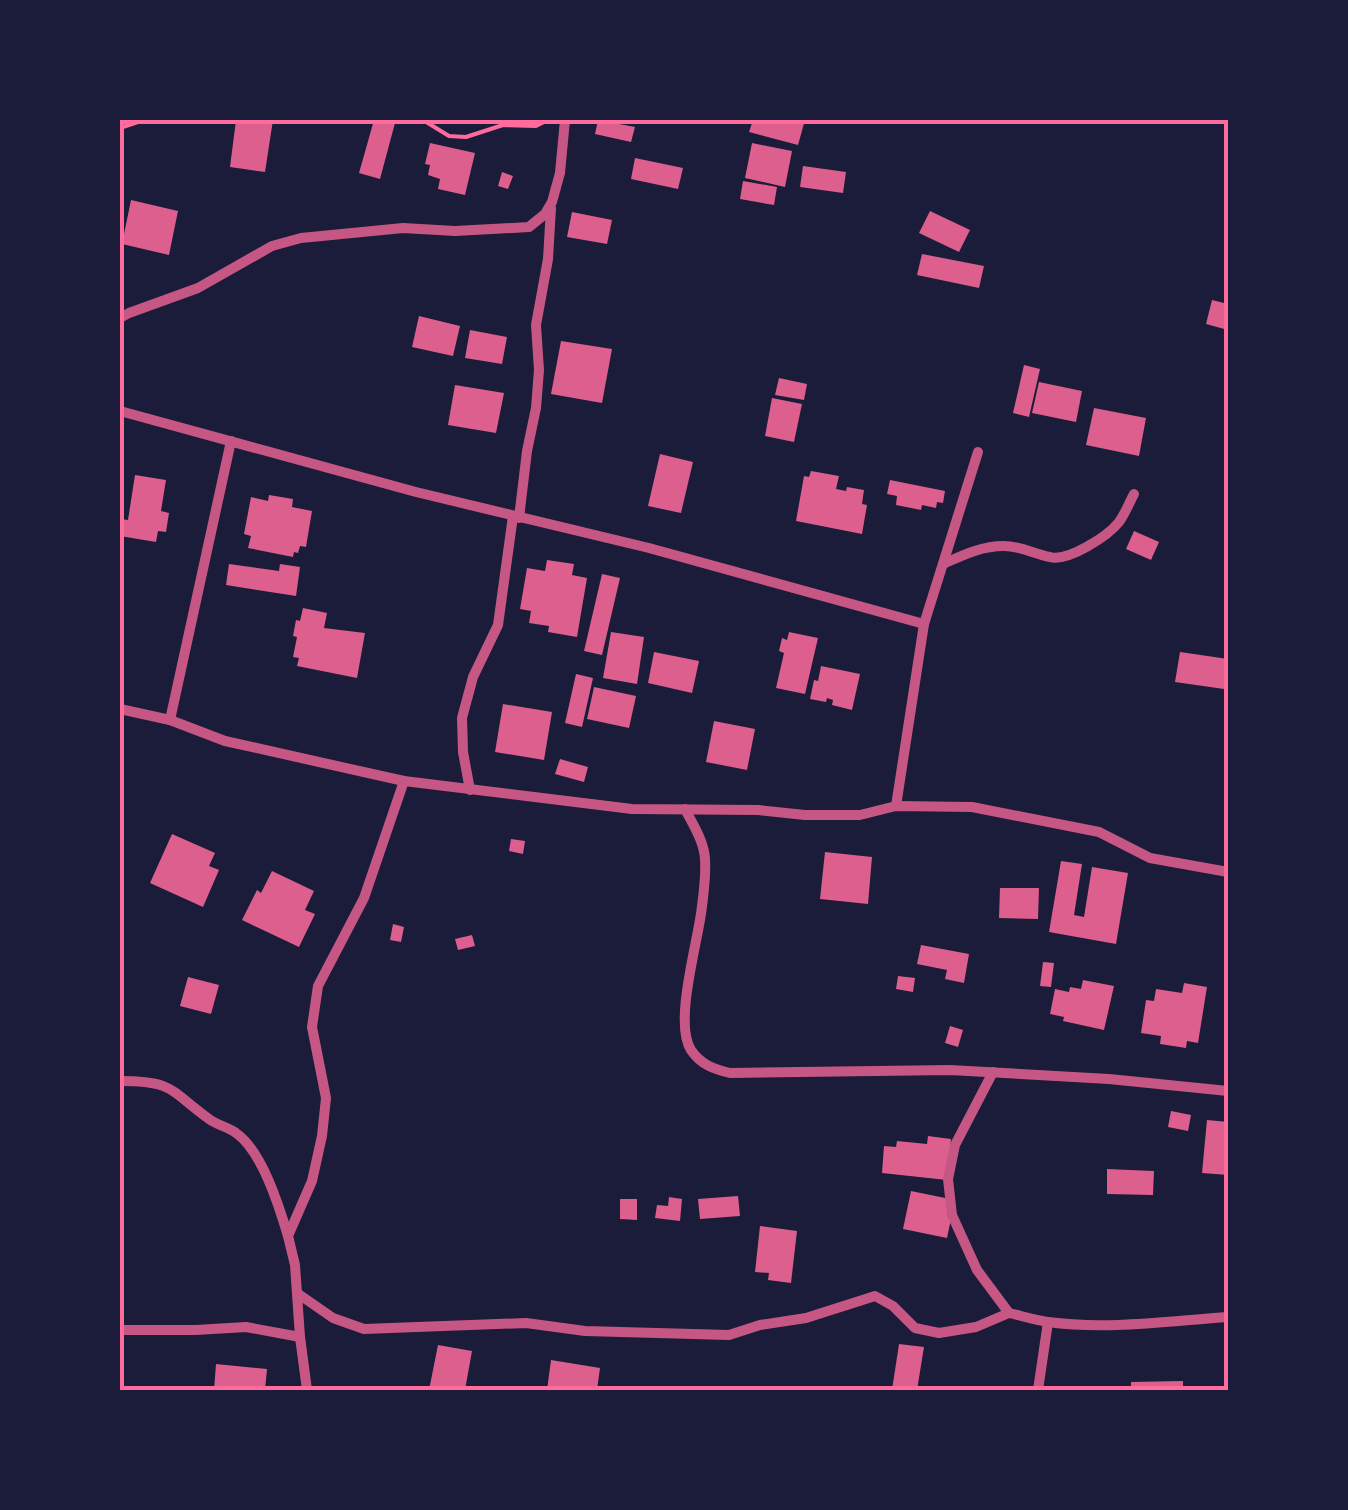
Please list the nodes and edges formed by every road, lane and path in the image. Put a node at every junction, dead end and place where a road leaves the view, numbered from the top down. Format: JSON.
{"nodes":[{"id":1,"x":144,"y":120,"type":"edge"},
{"id":2,"x":424,"y":120,"type":"edge"},
{"id":3,"x":549,"y":120,"type":"edge"},
{"id":4,"x":565,"y":120,"type":"edge"},
{"id":5,"x":120,"y":128,"type":"edge"},
{"id":6,"x":552,"y":202,"type":"junction"},
{"id":7,"x":120,"y":318,"type":"edge"},
{"id":8,"x":120,"y":411,"type":"edge"},
{"id":9,"x":231,"y":441,"type":"junction"},
{"id":10,"x":978,"y":452,"type":"dead end"},
{"id":11,"x":1134,"y":494,"type":"dead end"},
{"id":12,"x":516,"y":517,"type":"junction"},
{"id":13,"x":943,"y":564,"type":"junction"},
{"id":14,"x":924,"y":624,"type":"junction"},
{"id":15,"x":120,"y":708,"type":"edge"},
{"id":16,"x":170,"y":720,"type":"junction"},
{"id":17,"x":404,"y":781,"type":"junction"},
{"id":18,"x":470,"y":790,"type":"junction"},
{"id":19,"x":896,"y":806,"type":"junction"},
{"id":20,"x":685,"y":810,"type":"junction"},
{"id":21,"x":1228,"y":872,"type":"edge"},
{"id":22,"x":993,"y":1072,"type":"junction"},
{"id":23,"x":120,"y":1081,"type":"edge"},
{"id":24,"x":1228,"y":1091,"type":"edge"},
{"id":25,"x":288,"y":1236,"type":"junction"},
{"id":26,"x":297,"y":1293,"type":"junction"},
{"id":27,"x":1010,"y":1314,"type":"junction"},
{"id":28,"x":1228,"y":1317,"type":"edge"},
{"id":29,"x":1048,"y":1322,"type":"junction"},
{"id":30,"x":120,"y":1330,"type":"edge"},
{"id":31,"x":300,"y":1336,"type":"junction"},
{"id":32,"x":307,"y":1390,"type":"edge"},
{"id":33,"x":1038,"y":1390,"type":"edge"}],
"edges":[{"from":1,"to":5,"type":"path"},
{"from":2,"to":3,"type":"path"},
{"from":4,"to":6,"type":"street"},
{"from":6,"to":7,"type":"street"},
{"from":6,"to":12,"type":"street"},
{"from":8,"to":9,"type":"street"},
{"from":9,"to":12,"type":"street"},
{"from":9,"to":16,"type":"street"},
{"from":10,"to":13,"type":"street"},
{"from":11,"to":13,"type":"street"},
{"from":12,"to":14,"type":"street"},
{"from":12,"to":18,"type":"street"},
{"from":13,"to":14,"type":"street"},
{"from":14,"to":19,"type":"street"},
{"from":15,"to":16,"type":"street"},
{"from":16,"to":17,"type":"street"},
{"from":17,"to":18,"type":"street"},
{"from":17,"to":25,"type":"street"},
{"from":18,"to":20,"type":"street"},
{"from":19,"to":20,"type":"street"},
{"from":19,"to":21,"type":"street"},
{"from":20,"to":22,"type":"street"},
{"from":22,"to":24,"type":"street"},
{"from":22,"to":27,"type":"street"},
{"from":23,"to":25,"type":"street"},
{"from":25,"to":26,"type":"street"},
{"from":26,"to":27,"type":"street"},
{"from":26,"to":31,"type":"street"},
{"from":27,"to":29,"type":"street"},
{"from":28,"to":29,"type":"street"},
{"from":29,"to":33,"type":"street"},
{"from":30,"to":31,"type":"street"},
{"from":31,"to":32,"type":"street"}]}
